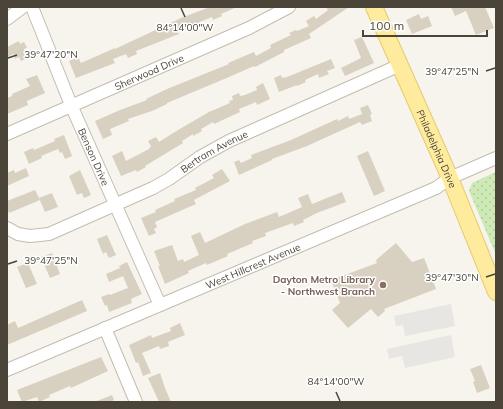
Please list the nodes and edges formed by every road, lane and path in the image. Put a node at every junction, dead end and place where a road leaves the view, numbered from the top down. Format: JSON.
{"nodes":[{"id":1,"x":23,"y":7,"type":"edge"},
{"id":2,"x":32,"y":7,"type":"edge"},
{"id":3,"x":289,"y":7,"type":"edge"},
{"id":4,"x":374,"y":7,"type":"edge"},
{"id":5,"x":7,"y":18,"type":"edge"},
{"id":6,"x":400,"y":65,"type":"junction"},
{"id":7,"x":71,"y":106,"type":"junction"},
{"id":8,"x":7,"y":134,"type":"edge"},
{"id":9,"x":496,"y":158,"type":"edge"},
{"id":10,"x":450,"y":178,"type":"junction"},
{"id":11,"x":115,"y":205,"type":"junction"},
{"id":12,"x":7,"y":228,"type":"edge"},
{"id":13,"x":496,"y":292,"type":"edge"},
{"id":14,"x":160,"y":305,"type":"junction"},
{"id":15,"x":105,"y":328,"type":"junction"},
{"id":16,"x":7,"y":370,"type":"edge"},
{"id":17,"x":136,"y":402,"type":"edge"}],
"edges":[{"from":1,"to":5,"type":"street"},
{"from":2,"to":7,"type":"street","name":"Benson Drive"},
{"from":3,"to":7,"type":"street","name":"Sherwood Drive"},
{"from":4,"to":6,"type":"main road","name":"Philadelphia Drive"},
{"from":6,"to":10,"type":"main road","name":"Philadelphia Drive"},
{"from":6,"to":11,"type":"street","name":"Bertram Avenue"},
{"from":7,"to":8,"type":"street","name":"Sherwood Drive"},
{"from":7,"to":11,"type":"street","name":"Benson Drive"},
{"from":9,"to":10,"type":"street","name":"West Hillcrest Avenue"},
{"from":10,"to":13,"type":"main road","name":"Philadelphia Drive"},
{"from":10,"to":14,"type":"street","name":"West Hillcrest Avenue"},
{"from":11,"to":12,"type":"street","name":"Bertram Avenue"},
{"from":11,"to":14,"type":"street","name":"Benson Drive"},
{"from":14,"to":15,"type":"street","name":"West Hillcrest Avenue"},
{"from":15,"to":16,"type":"street","name":"West Hillcrest Avenue"},
{"from":15,"to":17,"type":"street"}]}
